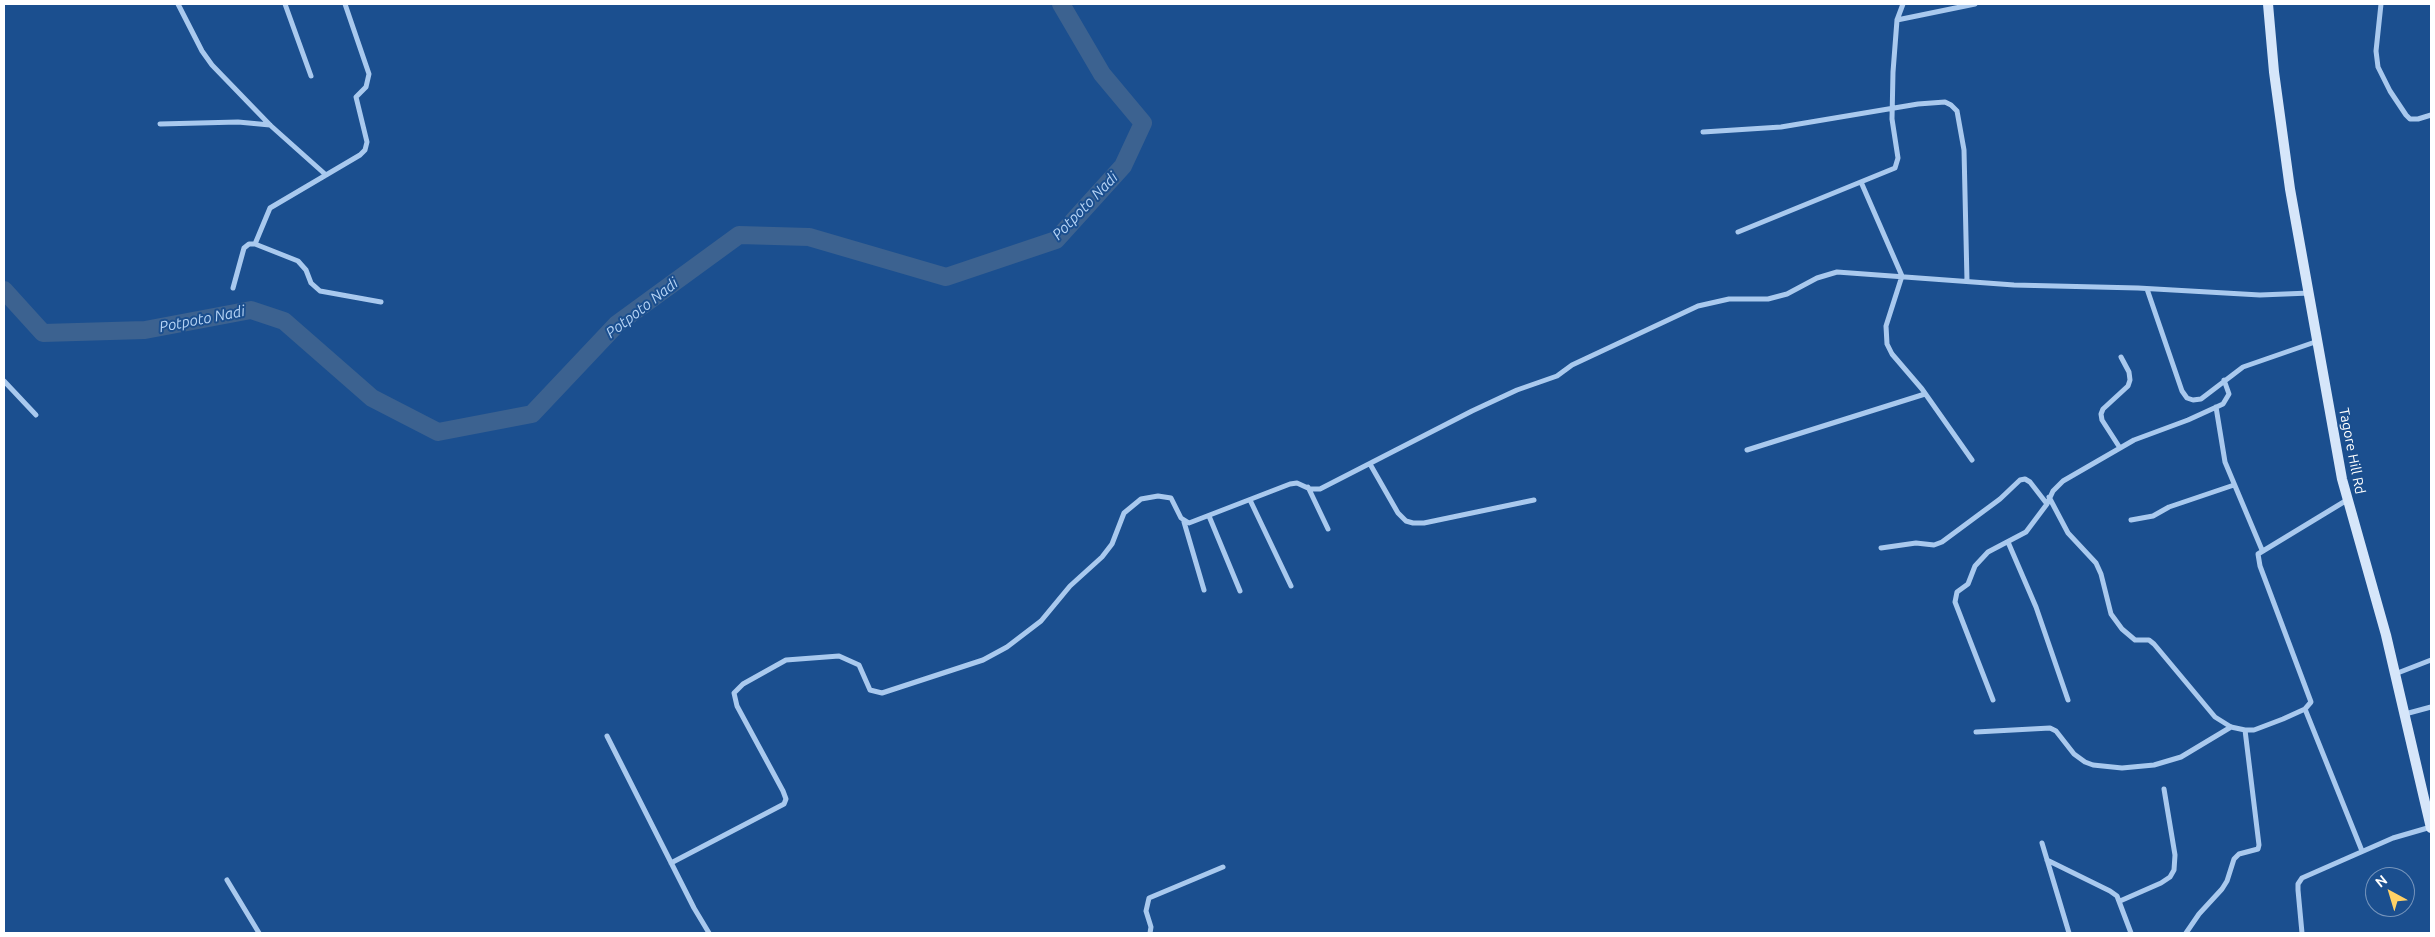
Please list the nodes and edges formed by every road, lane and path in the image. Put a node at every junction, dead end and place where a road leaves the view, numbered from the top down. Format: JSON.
{"nodes":[{"id":1,"x":178,"y":4,"type":"edge"},
{"id":2,"x":284,"y":4,"type":"edge"},
{"id":3,"x":345,"y":4,"type":"edge"},
{"id":4,"x":1903,"y":4,"type":"edge"},
{"id":5,"x":1975,"y":4,"type":"edge"},
{"id":6,"x":2268,"y":4,"type":"edge"},
{"id":7,"x":2381,"y":4,"type":"edge"},
{"id":8,"x":1898,"y":20,"type":"junction"},
{"id":9,"x":312,"y":76,"type":"dead end"},
{"id":10,"x":1892,"y":107,"type":"junction"},
{"id":11,"x":2430,"y":117,"type":"edge"},
{"id":12,"x":160,"y":124,"type":"dead end"},
{"id":13,"x":270,"y":125,"type":"junction"},
{"id":14,"x":1703,"y":132,"type":"dead end"},
{"id":15,"x":326,"y":175,"type":"junction"},
{"id":16,"x":1861,"y":182,"type":"junction"},
{"id":17,"x":1738,"y":232,"type":"dead end"},
{"id":18,"x":255,"y":244,"type":"junction"},
{"id":19,"x":1902,"y":276,"type":"junction"},
{"id":20,"x":1967,"y":281,"type":"junction"},
{"id":21,"x":233,"y":288,"type":"dead end"},
{"id":22,"x":2147,"y":288,"type":"junction"},
{"id":23,"x":2310,"y":293,"type":"junction"},
{"id":24,"x":381,"y":302,"type":"dead end"},
{"id":25,"x":2318,"y":341,"type":"junction"},
{"id":26,"x":2121,"y":357,"type":"dead end"},
{"id":27,"x":2224,"y":380,"type":"junction"},
{"id":28,"x":4,"y":382,"type":"edge"},
{"id":29,"x":1925,"y":394,"type":"junction"},
{"id":30,"x":2216,"y":407,"type":"junction"},
{"id":31,"x":36,"y":415,"type":"dead end"},
{"id":32,"x":2120,"y":448,"type":"junction"},
{"id":33,"x":1747,"y":450,"type":"dead end"},
{"id":34,"x":1972,"y":460,"type":"dead end"},
{"id":35,"x":1370,"y":464,"type":"junction"},
{"id":36,"x":2234,"y":485,"type":"junction"},
{"id":37,"x":1308,"y":487,"type":"junction"},
{"id":38,"x":2049,"y":497,"type":"junction"},
{"id":39,"x":1250,"y":500,"type":"junction"},
{"id":40,"x":1534,"y":500,"type":"dead end"},
{"id":41,"x":2347,"y":500,"type":"junction"},
{"id":42,"x":2047,"y":504,"type":"junction"},
{"id":43,"x":1209,"y":516,"type":"junction"},
{"id":44,"x":2131,"y":520,"type":"dead end"},
{"id":45,"x":1184,"y":522,"type":"junction"},
{"id":46,"x":1328,"y":529,"type":"dead end"},
{"id":47,"x":2008,"y":542,"type":"junction"},
{"id":48,"x":1881,"y":548,"type":"dead end"},
{"id":49,"x":2262,"y":550,"type":"junction"},
{"id":50,"x":1291,"y":586,"type":"dead end"},
{"id":51,"x":1204,"y":590,"type":"dead end"},
{"id":52,"x":1240,"y":591,"type":"dead end"},
{"id":53,"x":2431,"y":660,"type":"edge"},
{"id":54,"x":2395,"y":674,"type":"junction"},
{"id":55,"x":1993,"y":700,"type":"dead end"},
{"id":56,"x":2068,"y":700,"type":"dead end"},
{"id":57,"x":2431,"y":707,"type":"edge"},
{"id":58,"x":2304,"y":709,"type":"junction"},
{"id":59,"x":2405,"y":714,"type":"junction"},
{"id":60,"x":2231,"y":727,"type":"junction"},
{"id":61,"x":2244,"y":730,"type":"junction"},
{"id":62,"x":1976,"y":732,"type":"dead end"},
{"id":63,"x":607,"y":736,"type":"dead end"},
{"id":64,"x":2164,"y":789,"type":"dead end"},
{"id":65,"x":2431,"y":827,"type":"edge"},
{"id":66,"x":2042,"y":843,"type":"dead end"},
{"id":67,"x":2362,"y":851,"type":"junction"},
{"id":68,"x":2046,"y":860,"type":"junction"},
{"id":69,"x":671,"y":863,"type":"junction"},
{"id":70,"x":1223,"y":867,"type":"dead end"},
{"id":71,"x":227,"y":880,"type":"dead end"},
{"id":72,"x":2120,"y":901,"type":"junction"},
{"id":73,"x":259,"y":933,"type":"edge"},
{"id":74,"x":709,"y":933,"type":"edge"},
{"id":75,"x":1150,"y":933,"type":"edge"},
{"id":76,"x":2069,"y":933,"type":"edge"},
{"id":77,"x":2131,"y":933,"type":"edge"},
{"id":78,"x":2186,"y":933,"type":"edge"},
{"id":79,"x":2302,"y":933,"type":"edge"}],
"edges":[{"from":1,"to":13,"type":"street"},
{"from":2,"to":9,"type":"street"},
{"from":3,"to":15,"type":"street"},
{"from":4,"to":8,"type":"street"},
{"from":5,"to":8,"type":"street"},
{"from":6,"to":23,"type":"main road","name":"Tagore Hill Rd"},
{"from":7,"to":11,"type":"street"},
{"from":8,"to":10,"type":"street"},
{"from":10,"to":14,"type":"street"},
{"from":10,"to":16,"type":"street"},
{"from":10,"to":20,"type":"street"},
{"from":12,"to":13,"type":"street"},
{"from":13,"to":15,"type":"street"},
{"from":15,"to":18,"type":"street"},
{"from":16,"to":17,"type":"street"},
{"from":16,"to":19,"type":"street"},
{"from":18,"to":21,"type":"street"},
{"from":18,"to":24,"type":"street"},
{"from":19,"to":20,"type":"street"},
{"from":19,"to":29,"type":"street"},
{"from":19,"to":35,"type":"street"},
{"from":20,"to":22,"type":"street"},
{"from":22,"to":23,"type":"street"},
{"from":22,"to":27,"type":"street"},
{"from":23,"to":25,"type":"main road","name":"Tagore Hill Rd"},
{"from":25,"to":27,"type":"street"},
{"from":25,"to":41,"type":"main road","name":"Tagore Hill Rd"},
{"from":26,"to":32,"type":"street"},
{"from":27,"to":30,"type":"street"},
{"from":28,"to":31,"type":"street"},
{"from":29,"to":33,"type":"street"},
{"from":29,"to":34,"type":"street"},
{"from":30,"to":32,"type":"street"},
{"from":30,"to":36,"type":"street"},
{"from":32,"to":38,"type":"street"},
{"from":35,"to":37,"type":"street"},
{"from":35,"to":40,"type":"street"},
{"from":36,"to":44,"type":"street"},
{"from":36,"to":49,"type":"street"},
{"from":37,"to":39,"type":"street"},
{"from":37,"to":46,"type":"street"},
{"from":38,"to":42,"type":"street"},
{"from":38,"to":60,"type":"street"},
{"from":39,"to":43,"type":"street"},
{"from":39,"to":50,"type":"street"},
{"from":41,"to":49,"type":"street"},
{"from":41,"to":54,"type":"main road","name":"Tagore Hill Rd"},
{"from":42,"to":47,"type":"street"},
{"from":42,"to":48,"type":"street"},
{"from":43,"to":45,"type":"street"},
{"from":43,"to":52,"type":"street"},
{"from":45,"to":51,"type":"street"},
{"from":45,"to":69,"type":"street"},
{"from":47,"to":55,"type":"street"},
{"from":47,"to":56,"type":"street"},
{"from":49,"to":58,"type":"street"},
{"from":53,"to":54,"type":"street"},
{"from":54,"to":59,"type":"main road","name":"Tagore Hill Rd"},
{"from":57,"to":59,"type":"street"},
{"from":58,"to":61,"type":"street"},
{"from":58,"to":67,"type":"street"},
{"from":59,"to":65,"type":"main road","name":"Tagore Hill Rd"},
{"from":60,"to":61,"type":"street"},
{"from":60,"to":62,"type":"street"},
{"from":61,"to":78,"type":"street"},
{"from":63,"to":69,"type":"street"},
{"from":64,"to":72,"type":"street"},
{"from":65,"to":67,"type":"street"},
{"from":66,"to":68,"type":"street"},
{"from":67,"to":79,"type":"street"},
{"from":68,"to":72,"type":"street"},
{"from":68,"to":76,"type":"street"},
{"from":69,"to":74,"type":"street"},
{"from":70,"to":75,"type":"street"},
{"from":71,"to":73,"type":"street"},
{"from":72,"to":77,"type":"street"}]}
